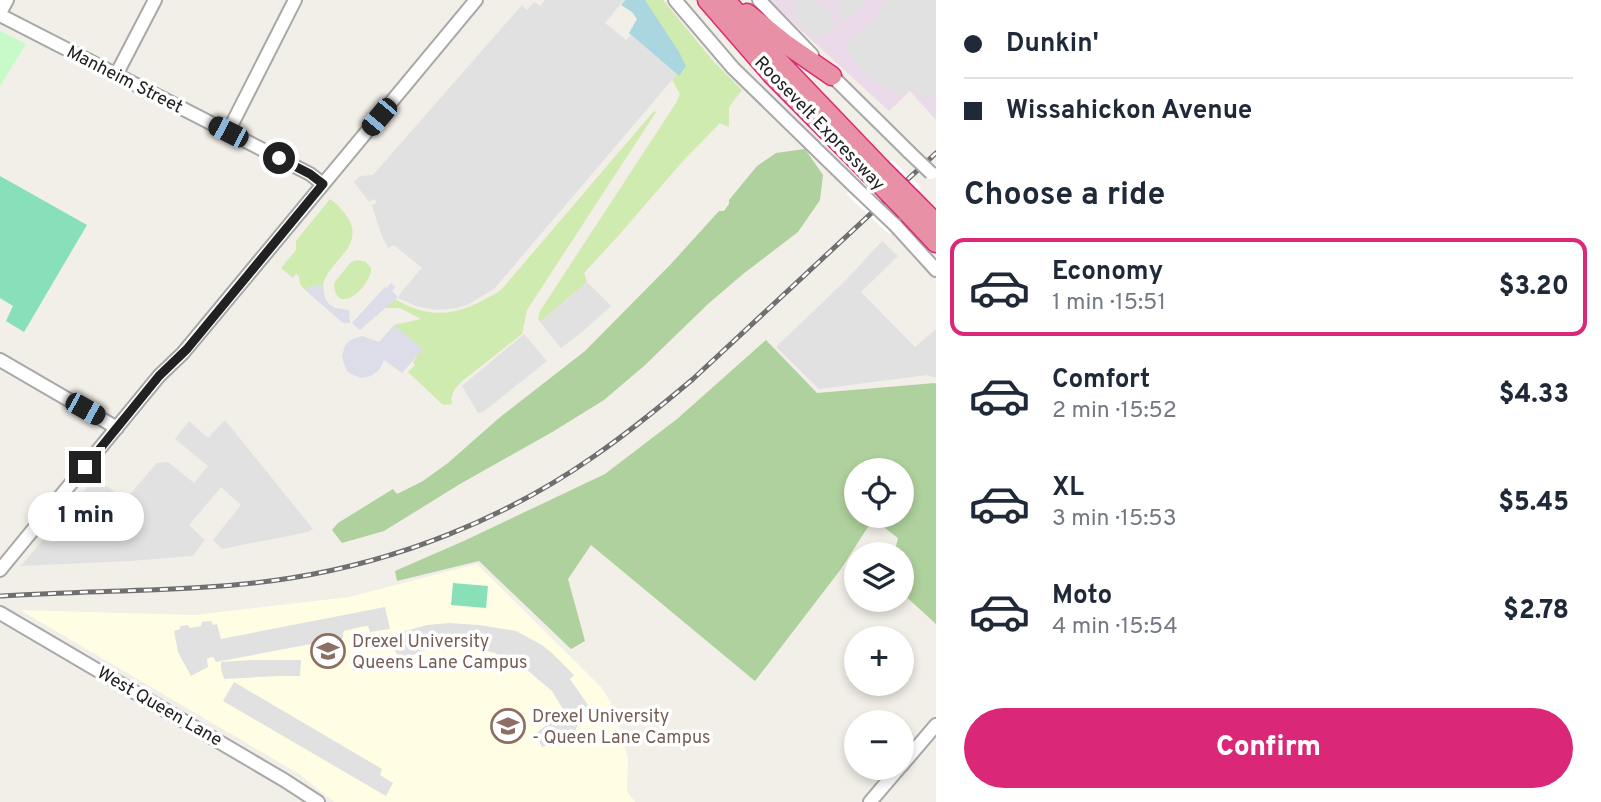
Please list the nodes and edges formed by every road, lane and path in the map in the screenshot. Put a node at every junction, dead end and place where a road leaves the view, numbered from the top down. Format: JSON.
{"nodes":[{"id":1,"x":7,"y":0,"type":"edge"},
{"id":2,"x":155,"y":0,"type":"edge"},
{"id":3,"x":295,"y":0,"type":"edge"},
{"id":4,"x":476,"y":0,"type":"edge"},
{"id":5,"x":674,"y":0,"type":"edge"},
{"id":6,"x":707,"y":0,"type":"edge"},
{"id":7,"x":729,"y":0,"type":"edge"},
{"id":8,"x":759,"y":0,"type":"edge"},
{"id":9,"x":0,"y":14,"type":"edge"},
{"id":10,"x":116,"y":75,"type":"junction"},
{"id":11,"x":832,"y":76,"type":"junction"},
{"id":12,"x":228,"y":132,"type":"junction"},
{"id":13,"x":876,"y":172,"type":"junction"},
{"id":14,"x":934,"y":176,"type":"edge"},
{"id":15,"x":323,"y":184,"type":"junction"},
{"id":16,"x":905,"y":212,"type":"junction"},
{"id":17,"x":936,"y":223,"type":"edge"},
{"id":18,"x":936,"y":243,"type":"edge"},
{"id":19,"x":936,"y":270,"type":"edge"},
{"id":20,"x":0,"y":360,"type":"edge"},
{"id":21,"x":117,"y":428,"type":"junction"},
{"id":22,"x":0,"y":570,"type":"edge"},
{"id":23,"x":0,"y":613,"type":"edge"},
{"id":24,"x":936,"y":725,"type":"edge"},
{"id":25,"x":914,"y":751,"type":"edge"},
{"id":26,"x":889,"y":780,"type":"edge"},
{"id":27,"x":318,"y":802,"type":"edge"},
{"id":28,"x":870,"y":802,"type":"edge"}],
"edges":[{"from":1,"to":9,"type":"street"},
{"from":2,"to":10,"type":"street"},
{"from":3,"to":12,"type":"street"},
{"from":4,"to":15,"type":"street"},
{"from":5,"to":16,"type":"street","bridge":true},
{"from":6,"to":13,"type":"highway","name":"Roosevelt Expressway"},
{"from":7,"to":11,"type":"highway"},
{"from":7,"to":13,"type":"highway","name":"Roosevelt Expressway"},
{"from":8,"to":11,"type":"street"},
{"from":9,"to":10,"type":"street","name":"Manheim Street"},
{"from":10,"to":12,"type":"street","name":"Manheim Street"},
{"from":11,"to":14,"type":"street","bridge":true},
{"from":12,"to":15,"type":"street","name":"Manheim Street"},
{"from":13,"to":16,"type":"highway","name":"Roosevelt Expressway","bridge":true},
{"from":15,"to":21,"type":"street"},
{"from":16,"to":17,"type":"highway","name":"Roosevelt Expressway"},
{"from":16,"to":18,"type":"highway","name":"Roosevelt Expressway"},
{"from":16,"to":19,"type":"street"},
{"from":20,"to":21,"type":"street"},
{"from":21,"to":22,"type":"street"},
{"from":23,"to":27,"type":"street","name":"West Queen Lane"},
{"from":24,"to":25,"type":"street"},
{"from":26,"to":28,"type":"street"}]}
